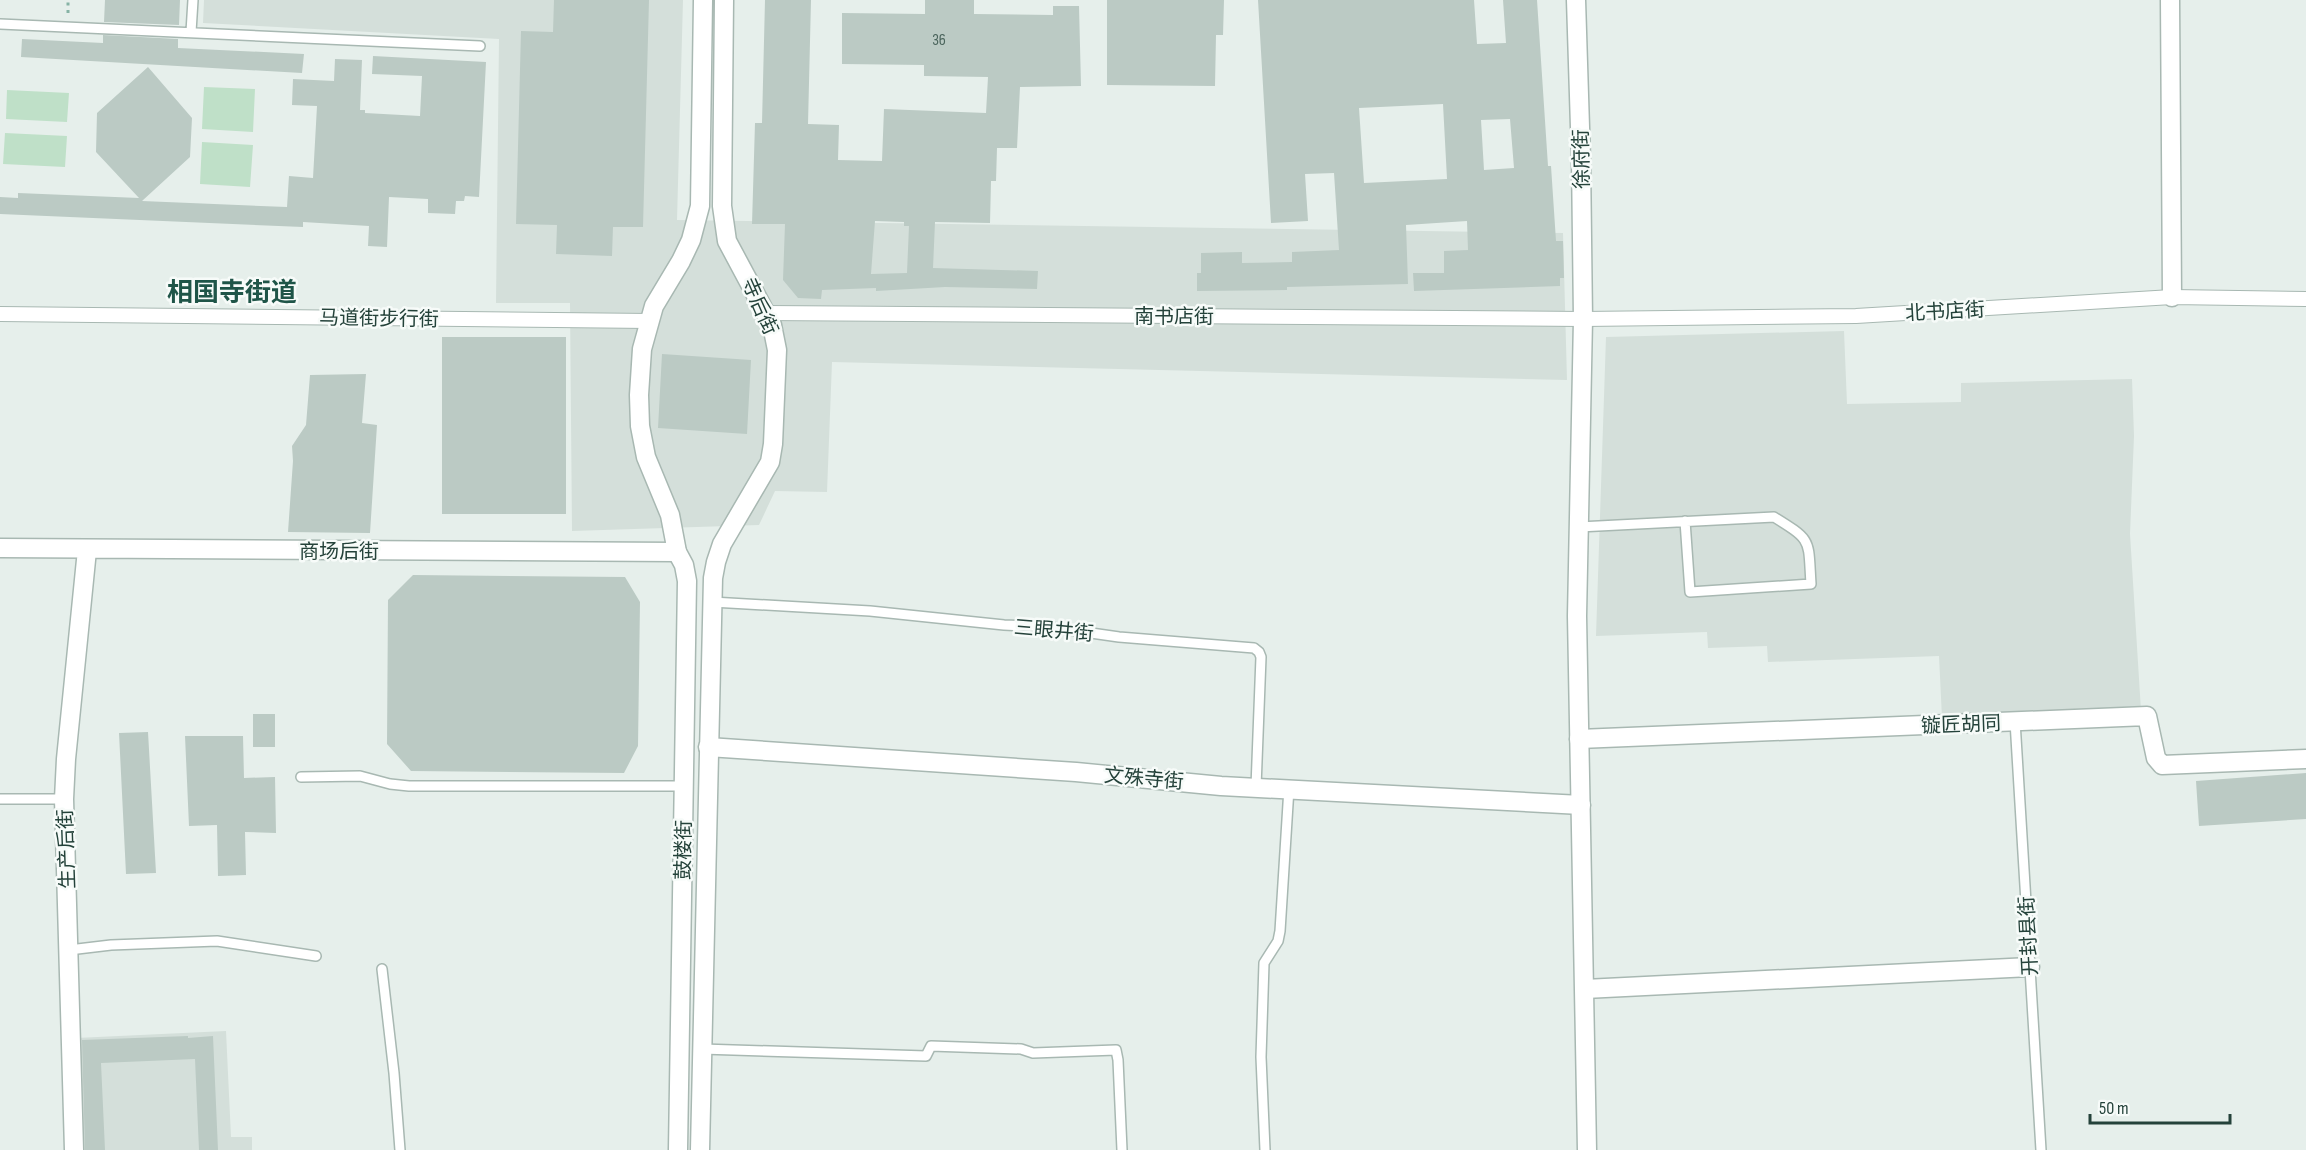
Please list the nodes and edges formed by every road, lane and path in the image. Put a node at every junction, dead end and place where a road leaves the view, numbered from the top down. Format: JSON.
{"nodes":[{"id":1,"x":193,"y":0,"type":"edge"},
{"id":2,"x":703,"y":0,"type":"edge"},
{"id":3,"x":724,"y":0,"type":"edge"},
{"id":4,"x":1576,"y":0,"type":"edge"},
{"id":5,"x":2170,"y":0,"type":"edge"},
{"id":6,"x":0,"y":24,"type":"edge"},
{"id":7,"x":191,"y":32,"type":"junction"},
{"id":8,"x":480,"y":46,"type":"dead end"},
{"id":9,"x":2172,"y":297,"type":"junction"},
{"id":10,"x":2306,"y":299,"type":"edge"},
{"id":11,"x":766,"y":313,"type":"junction"},
{"id":12,"x":0,"y":314,"type":"edge"},
{"id":13,"x":1583,"y":319,"type":"junction"},
{"id":14,"x":650,"y":321,"type":"junction"},
{"id":15,"x":1684,"y":521,"type":"junction"},
{"id":16,"x":1579,"y":527,"type":"junction"},
{"id":17,"x":0,"y":548,"type":"edge"},
{"id":18,"x":87,"y":550,"type":"junction"},
{"id":19,"x":677,"y":552,"type":"junction"},
{"id":20,"x":712,"y":602,"type":"junction"},
{"id":21,"x":2015,"y":722,"type":"junction"},
{"id":22,"x":1579,"y":740,"type":"junction"},
{"id":23,"x":708,"y":747,"type":"junction"},
{"id":24,"x":2306,"y":759,"type":"edge"},
{"id":25,"x":301,"y":777,"type":"dead end"},
{"id":26,"x":683,"y":786,"type":"junction"},
{"id":27,"x":1256,"y":787,"type":"junction"},
{"id":28,"x":1289,"y":788,"type":"junction"},
{"id":29,"x":64,"y":799,"type":"junction"},
{"id":30,"x":0,"y":800,"type":"edge"},
{"id":31,"x":1581,"y":805,"type":"junction"},
{"id":32,"x":69,"y":950,"type":"junction"},
{"id":33,"x":316,"y":956,"type":"dead end"},
{"id":34,"x":2030,"y":967,"type":"junction"},
{"id":35,"x":382,"y":969,"type":"dead end"},
{"id":36,"x":1585,"y":988,"type":"junction"},
{"id":37,"x":702,"y":1049,"type":"junction"},
{"id":38,"x":74,"y":1150,"type":"edge"},
{"id":39,"x":400,"y":1150,"type":"edge"},
{"id":40,"x":678,"y":1150,"type":"edge"},
{"id":41,"x":700,"y":1150,"type":"edge"},
{"id":42,"x":1122,"y":1150,"type":"edge"},
{"id":43,"x":1265,"y":1150,"type":"edge"},
{"id":44,"x":1587,"y":1150,"type":"edge"},
{"id":45,"x":2041,"y":1150,"type":"edge"}],
"edges":[{"from":1,"to":7,"type":"lane"},
{"from":2,"to":14,"type":"street"},
{"from":3,"to":11,"type":"street","name":"寺后街"},
{"from":4,"to":13,"type":"street","name":"徐府街"},
{"from":5,"to":9,"type":"street"},
{"from":6,"to":7,"type":"lane"},
{"from":7,"to":8,"type":"lane"},
{"from":9,"to":10,"type":"street","name":"北书店街"},
{"from":9,"to":13,"type":"street","name":"北书店街"},
{"from":11,"to":13,"type":"street","name":"南书店街"},
{"from":11,"to":20,"type":"street","name":"寺后街"},
{"from":12,"to":14,"type":"street","name":"马道街步行街"},
{"from":13,"to":16,"type":"street","name":"徐府街"},
{"from":14,"to":19,"type":"street"},
{"from":15,"to":15,"type":"lane"},
{"from":15,"to":16,"type":"lane"},
{"from":16,"to":22,"type":"street","name":"徐府街"},
{"from":17,"to":18,"type":"street","name":"商场后街"},
{"from":18,"to":19,"type":"street","name":"商场后街"},
{"from":18,"to":29,"type":"street","name":"生产后街"},
{"from":19,"to":26,"type":"street","name":"鼓楼街"},
{"from":20,"to":23,"type":"street","name":"鼓楼街"},
{"from":20,"to":27,"type":"lane","name":"三眼井街"},
{"from":21,"to":22,"type":"street","name":"镟匠胡同"},
{"from":21,"to":24,"type":"street","name":"镟匠胡同"},
{"from":21,"to":34,"type":"lane","name":"开封县街"},
{"from":22,"to":31,"type":"street","name":"徐府街"},
{"from":23,"to":27,"type":"street","name":"文殊寺街"},
{"from":23,"to":37,"type":"street","name":"鼓楼街"},
{"from":25,"to":26,"type":"lane"},
{"from":26,"to":40,"type":"street","name":"鼓楼街"},
{"from":27,"to":28,"type":"street","name":"文殊寺街"},
{"from":28,"to":31,"type":"street","name":"文殊寺街"},
{"from":28,"to":43,"type":"lane"},
{"from":29,"to":30,"type":"lane"},
{"from":29,"to":32,"type":"street","name":"生产后街"},
{"from":31,"to":36,"type":"street","name":"徐府街"},
{"from":32,"to":33,"type":"lane"},
{"from":32,"to":38,"type":"street","name":"生产后街"},
{"from":34,"to":36,"type":"street"},
{"from":34,"to":45,"type":"lane","name":"开封县街"},
{"from":35,"to":39,"type":"lane"},
{"from":36,"to":44,"type":"street","name":"徐府街"},
{"from":37,"to":41,"type":"street","name":"鼓楼街"},
{"from":37,"to":42,"type":"lane"}]}
